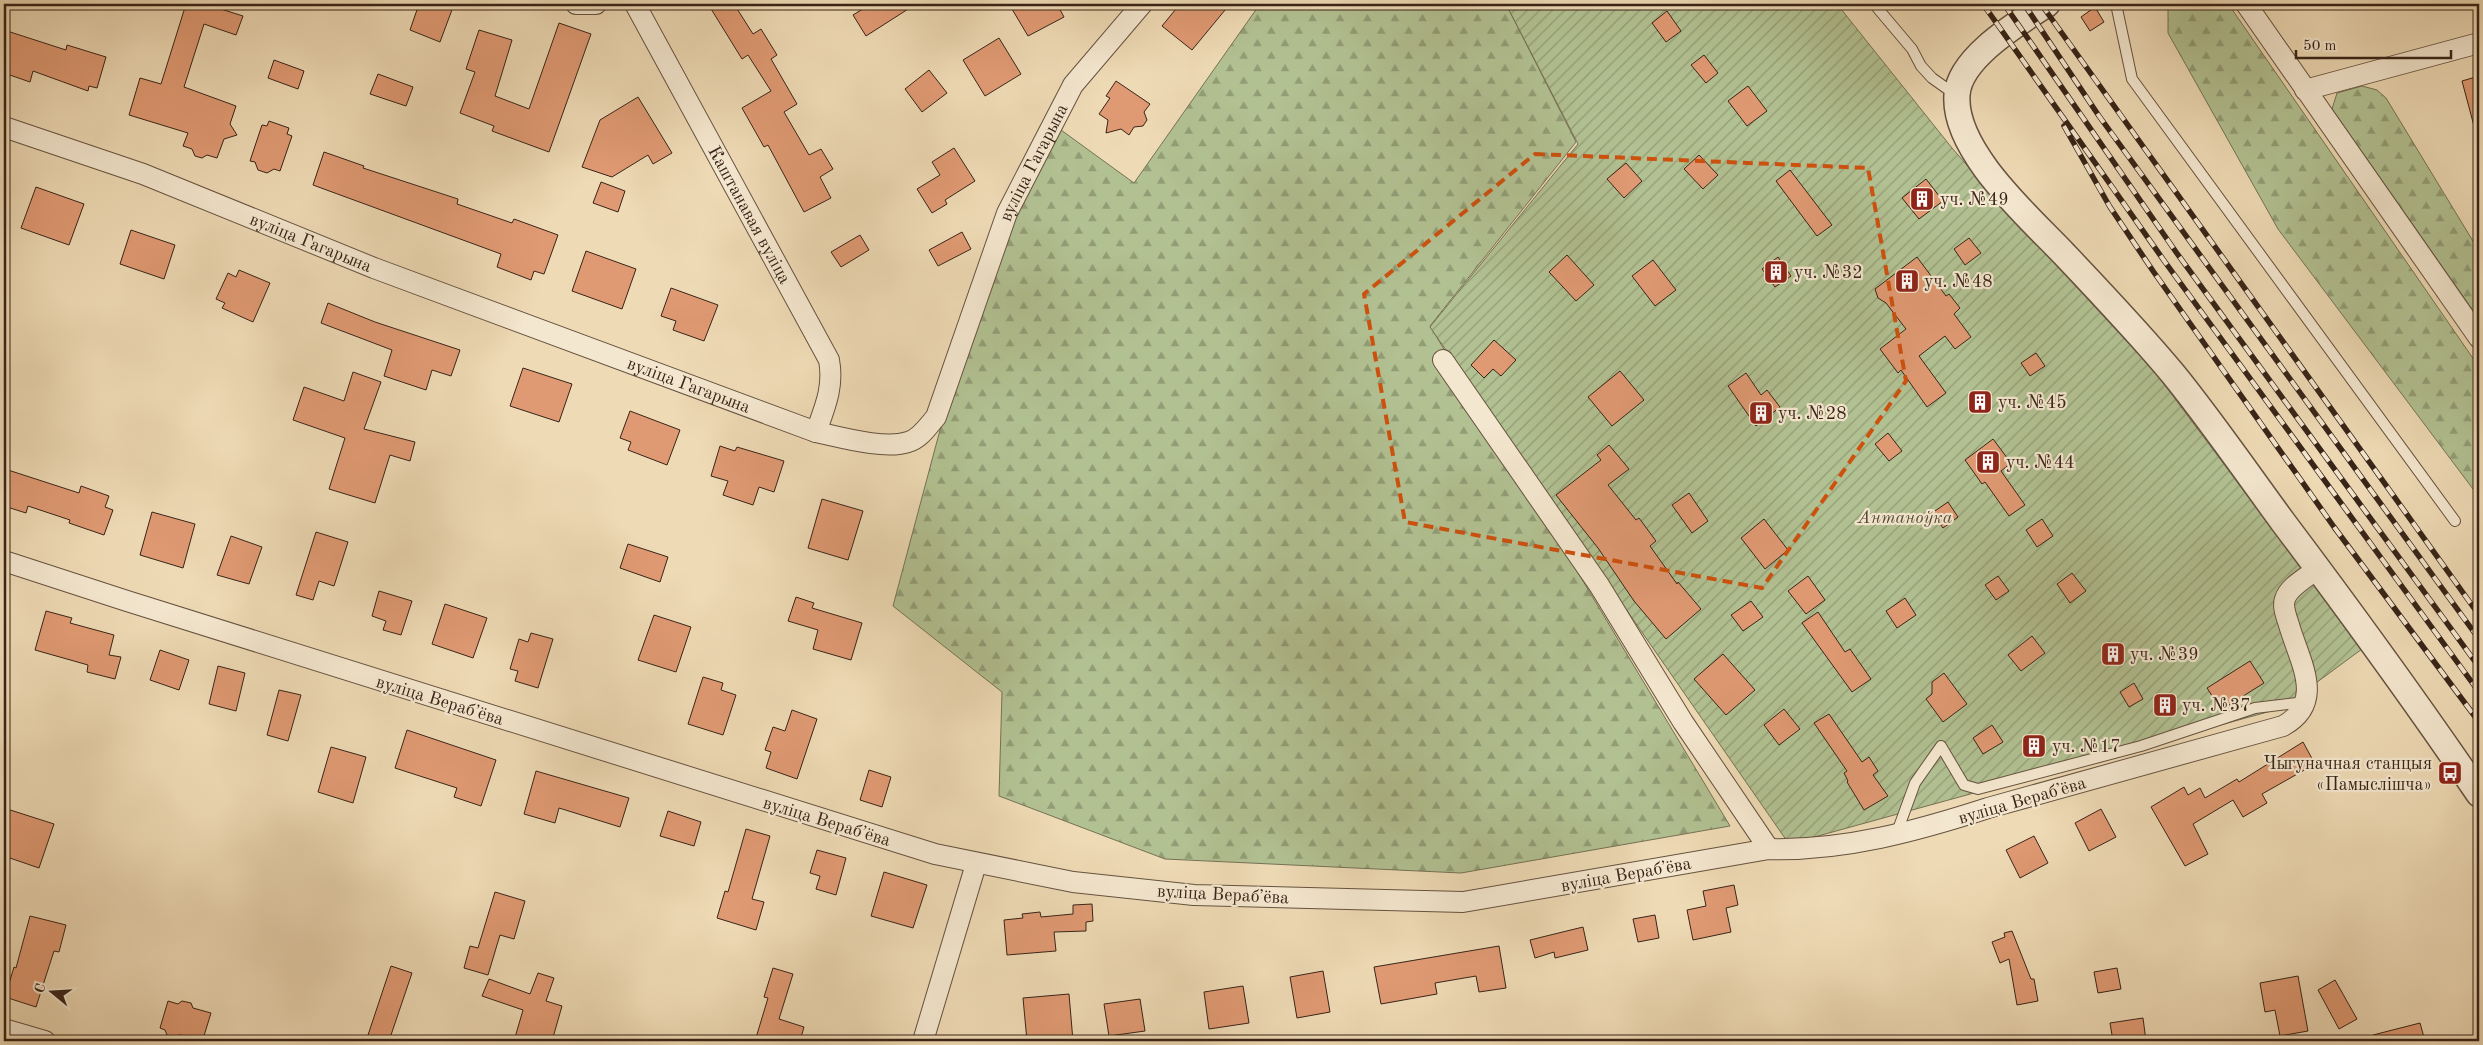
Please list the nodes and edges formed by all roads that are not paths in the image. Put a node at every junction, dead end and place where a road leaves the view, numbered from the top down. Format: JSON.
{"nodes":[{"id":1,"x":576,"y":4,"type":"edge"},
{"id":2,"x":596,"y":4,"type":"edge"},
{"id":3,"x":635,"y":4,"type":"edge"},
{"id":4,"x":1142,"y":4,"type":"edge"},
{"id":5,"x":1874,"y":4,"type":"edge"},
{"id":6,"x":2047,"y":4,"type":"edge"},
{"id":7,"x":2116,"y":4,"type":"edge"},
{"id":8,"x":2246,"y":4,"type":"edge"},
{"id":9,"x":2479,"y":43,"type":"edge"},
{"id":10,"x":2305,"y":90,"type":"junction"},
{"id":11,"x":1956,"y":96,"type":"junction"},
{"id":12,"x":4,"y":127,"type":"edge"},
{"id":13,"x":2479,"y":338,"type":"edge"},
{"id":14,"x":1443,"y":360,"type":"dead end"},
{"id":15,"x":816,"y":432,"type":"junction"},
{"id":16,"x":2455,"y":520,"type":"dead end"},
{"id":17,"x":4,"y":560,"type":"edge"},
{"id":18,"x":2318,"y":568,"type":"junction"},
{"id":19,"x":2307,"y":702,"type":"junction"},
{"id":20,"x":2479,"y":794,"type":"edge"},
{"id":21,"x":1896,"y":835,"type":"junction"},
{"id":22,"x":1769,"y":849,"type":"junction"},
{"id":23,"x":976,"y":864,"type":"junction"},
{"id":24,"x":4,"y":1029,"type":"edge"},
{"id":25,"x":44,"y":1041,"type":"edge"},
{"id":26,"x":923,"y":1041,"type":"edge"}],
"edges":[{"from":1,"to":2,"type":"street"},
{"from":3,"to":15,"type":"street","name":"Каштанавая вуліца"},
{"from":4,"to":15,"type":"street","name":"вуліца Гагарына"},
{"from":5,"to":11,"type":"lane"},
{"from":6,"to":11,"type":"street"},
{"from":7,"to":16,"type":"lane"},
{"from":8,"to":10,"type":"street"},
{"from":9,"to":10,"type":"street"},
{"from":10,"to":13,"type":"street"},
{"from":11,"to":18,"type":"street"},
{"from":12,"to":15,"type":"street","name":"вуліца Гагарына"},
{"from":14,"to":22,"type":"street"},
{"from":17,"to":23,"type":"street","name":"вуліца Верабʼёва"},
{"from":18,"to":19,"type":"street"},
{"from":18,"to":20,"type":"street"},
{"from":19,"to":21,"type":"street","name":"вуліца Верабʼёва"},
{"from":19,"to":21,"type":"lane"},
{"from":21,"to":22,"type":"street","name":"вуліца Верабʼёва"},
{"from":22,"to":23,"type":"street","name":"вуліца Верабʼёва"},
{"from":23,"to":26,"type":"street"},
{"from":24,"to":25,"type":"street"}]}
